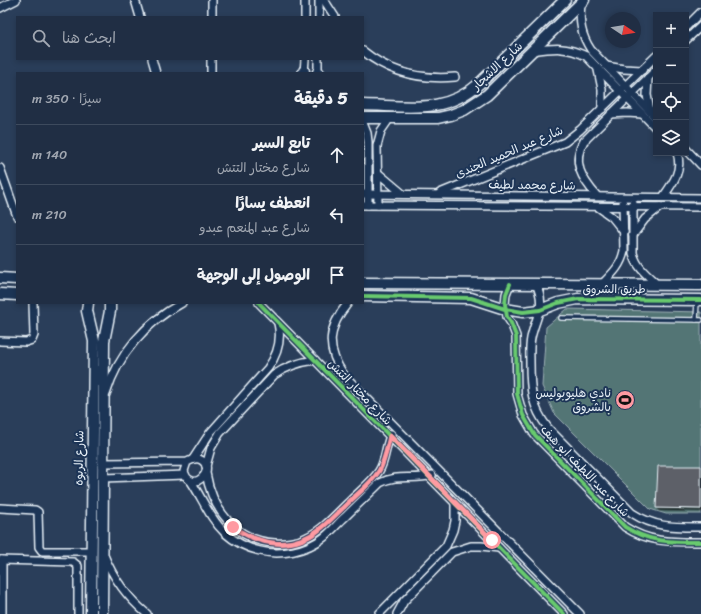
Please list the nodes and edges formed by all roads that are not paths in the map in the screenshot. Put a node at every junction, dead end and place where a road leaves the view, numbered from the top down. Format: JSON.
{"nodes":[{"id":1,"x":16,"y":0,"type":"edge"},
{"id":2,"x":135,"y":0,"type":"edge"},
{"id":3,"x":212,"y":0,"type":"edge"},
{"id":4,"x":305,"y":0,"type":"edge"},
{"id":5,"x":319,"y":0,"type":"edge"},
{"id":6,"x":324,"y":0,"type":"edge"},
{"id":7,"x":565,"y":0,"type":"edge"},
{"id":8,"x":583,"y":2,"type":"edge"},
{"id":9,"x":0,"y":8,"type":"edge"},
{"id":10,"x":701,"y":12,"type":"edge"},
{"id":11,"x":140,"y":16,"type":"edge"},
{"id":12,"x":212,"y":16,"type":"edge"},
{"id":13,"x":305,"y":16,"type":"edge"},
{"id":14,"x":319,"y":16,"type":"edge"},
{"id":15,"x":334,"y":16,"type":"edge"},
{"id":16,"x":689,"y":24,"type":"edge"},
{"id":17,"x":700,"y":27,"type":"edge"},
{"id":18,"x":689,"y":37,"type":"edge"},
{"id":19,"x":532,"y":51,"type":"junction"},
{"id":20,"x":364,"y":52,"type":"edge"},
{"id":21,"x":653,"y":59,"type":"edge"},
{"id":22,"x":152,"y":60,"type":"edge"},
{"id":23,"x":211,"y":60,"type":"edge"},
{"id":24,"x":304,"y":60,"type":"edge"},
{"id":25,"x":318,"y":60,"type":"edge"},
{"id":26,"x":606,"y":66,"type":"junction"},
{"id":27,"x":598,"y":70,"type":"junction"},
{"id":28,"x":642,"y":70,"type":"junction"},
{"id":29,"x":492,"y":71,"type":"junction"},
{"id":30,"x":156,"y":72,"type":"edge"},
{"id":31,"x":210,"y":72,"type":"edge"},
{"id":32,"x":304,"y":72,"type":"edge"},
{"id":33,"x":318,"y":72,"type":"edge"},
{"id":34,"x":653,"y":73,"type":"edge"},
{"id":35,"x":455,"y":77,"type":"dead end"},
{"id":36,"x":648,"y":78,"type":"junction"},
{"id":37,"x":502,"y":81,"type":"junction"},
{"id":38,"x":626,"y":86,"type":"junction"},
{"id":39,"x":620,"y":92,"type":"junction"},
{"id":40,"x":632,"y":93,"type":"junction"},
{"id":41,"x":627,"y":99,"type":"junction"},
{"id":42,"x":364,"y":105,"type":"edge"},
{"id":43,"x":602,"y":109,"type":"junction"},
{"id":44,"x":650,"y":111,"type":"junction"},
{"id":45,"x":611,"y":114,"type":"junction"},
{"id":46,"x":642,"y":114,"type":"junction"},
{"id":47,"x":653,"y":114,"type":"edge"},
{"id":48,"x":364,"y":118,"type":"edge"},
{"id":49,"x":390,"y":118,"type":"junction"},
{"id":50,"x":653,"y":125,"type":"edge"},
{"id":51,"x":364,"y":126,"type":"edge"},
{"id":52,"x":689,"y":152,"type":"edge"},
{"id":53,"x":677,"y":156,"type":"edge"},
{"id":54,"x":701,"y":165,"type":"edge"},
{"id":55,"x":0,"y":168,"type":"edge"},
{"id":56,"x":378,"y":173,"type":"junction"},
{"id":57,"x":366,"y":194,"type":"edge"},
{"id":58,"x":378,"y":194,"type":"junction"},
{"id":59,"x":403,"y":194,"type":"junction"},
{"id":60,"x":436,"y":195,"type":"junction"},
{"id":61,"x":597,"y":196,"type":"junction"},
{"id":62,"x":623,"y":197,"type":"junction"},
{"id":63,"x":633,"y":197,"type":"junction"},
{"id":64,"x":664,"y":197,"type":"junction"},
{"id":65,"x":701,"y":198,"type":"edge"},
{"id":66,"x":366,"y":205,"type":"edge"},
{"id":67,"x":378,"y":205,"type":"junction"},
{"id":68,"x":598,"y":207,"type":"junction"},
{"id":69,"x":624,"y":207,"type":"junction"},
{"id":70,"x":633,"y":207,"type":"junction"},
{"id":71,"x":660,"y":207,"type":"junction"},
{"id":72,"x":701,"y":207,"type":"edge"},
{"id":73,"x":16,"y":213,"type":"edge"},
{"id":74,"x":624,"y":232,"type":"junction"},
{"id":75,"x":633,"y":235,"type":"junction"},
{"id":76,"x":0,"y":278,"type":"edge"},
{"id":77,"x":16,"y":279,"type":"edge"},
{"id":78,"x":364,"y":282,"type":"edge"},
{"id":79,"x":510,"y":284,"type":"junction"},
{"id":80,"x":536,"y":284,"type":"junction"},
{"id":81,"x":602,"y":285,"type":"junction"},
{"id":82,"x":658,"y":285,"type":"junction"},
{"id":83,"x":701,"y":285,"type":"edge"},
{"id":84,"x":0,"y":294,"type":"edge"},
{"id":85,"x":16,"y":294,"type":"edge"},
{"id":86,"x":364,"y":296,"type":"edge"},
{"id":87,"x":699,"y":300,"type":"edge"},
{"id":88,"x":33,"y":304,"type":"edge"},
{"id":89,"x":88,"y":304,"type":"edge"},
{"id":90,"x":110,"y":304,"type":"edge"},
{"id":91,"x":180,"y":304,"type":"edge"},
{"id":92,"x":260,"y":304,"type":"edge"},
{"id":93,"x":347,"y":304,"type":"edge"},
{"id":94,"x":505,"y":309,"type":"junction"},
{"id":95,"x":540,"y":310,"type":"junction"},
{"id":96,"x":561,"y":318,"type":"dead end"},
{"id":97,"x":696,"y":320,"type":"junction"},
{"id":98,"x":701,"y":320,"type":"edge"},
{"id":99,"x":278,"y":323,"type":"junction"},
{"id":100,"x":0,"y":341,"type":"edge"},
{"id":101,"x":99,"y":341,"type":"junction"},
{"id":102,"x":315,"y":360,"type":"junction"},
{"id":103,"x":349,"y":380,"type":"junction"},
{"id":104,"x":341,"y":387,"type":"junction"},
{"id":105,"x":104,"y":402,"type":"junction"},
{"id":106,"x":397,"y":428,"type":"junction"},
{"id":107,"x":390,"y":436,"type":"junction"},
{"id":108,"x":190,"y":461,"type":"junction"},
{"id":109,"x":103,"y":463,"type":"junction"},
{"id":110,"x":206,"y":469,"type":"junction"},
{"id":111,"x":437,"y":469,"type":"junction"},
{"id":112,"x":429,"y":476,"type":"junction"},
{"id":113,"x":188,"y":477,"type":"junction"},
{"id":114,"x":103,"y":478,"type":"junction"},
{"id":115,"x":455,"y":504,"type":"junction"},
{"id":116,"x":0,"y":508,"type":"edge"},
{"id":117,"x":483,"y":516,"type":"junction"},
{"id":118,"x":92,"y":519,"type":"junction"},
{"id":119,"x":103,"y":519,"type":"junction"},
{"id":120,"x":476,"y":523,"type":"junction"},
{"id":121,"x":701,"y":527,"type":"edge"},
{"id":122,"x":701,"y":542,"type":"edge"},
{"id":123,"x":500,"y":549,"type":"junction"},
{"id":124,"x":91,"y":551,"type":"junction"},
{"id":125,"x":102,"y":551,"type":"junction"},
{"id":126,"x":1,"y":560,"type":"edge"},
{"id":127,"x":406,"y":587,"type":"junction"},
{"id":128,"x":412,"y":593,"type":"junction"},
{"id":129,"x":2,"y":614,"type":"edge"},
{"id":130,"x":78,"y":614,"type":"edge"},
{"id":131,"x":91,"y":614,"type":"edge"},
{"id":132,"x":102,"y":614,"type":"edge"},
{"id":133,"x":147,"y":614,"type":"edge"},
{"id":134,"x":379,"y":614,"type":"edge"},
{"id":135,"x":397,"y":614,"type":"edge"},
{"id":136,"x":564,"y":614,"type":"edge"},
{"id":137,"x":580,"y":614,"type":"edge"}],
"edges":[{"from":1,"to":9,"type":"street"},
{"from":2,"to":11,"type":"street"},
{"from":3,"to":12,"type":"street"},
{"from":4,"to":13,"type":"street"},
{"from":5,"to":14,"type":"street"},
{"from":6,"to":15,"type":"street"},
{"from":7,"to":29,"type":"street","name":"شارع الاشجار"},
{"from":8,"to":19,"type":"street","name":"شارع الاشجار"},
{"from":8,"to":26,"type":"street"},
{"from":10,"to":16,"type":"street"},
{"from":17,"to":18,"type":"street"},
{"from":19,"to":27,"type":"street"},
{"from":19,"to":37,"type":"street","name":"شارع الاشجار"},
{"from":20,"to":35,"type":"street"},
{"from":21,"to":28,"type":"street","name":"شارع عبد الحميد الجندى"},
{"from":22,"to":30,"type":"street"},
{"from":23,"to":31,"type":"street"},
{"from":24,"to":32,"type":"street"},
{"from":25,"to":33,"type":"street"},
{"from":26,"to":28,"type":"street"},
{"from":26,"to":38,"type":"street"},
{"from":27,"to":39,"type":"street"},
{"from":27,"to":43,"type":"street"},
{"from":28,"to":38,"type":"street","name":"شارع عبد الحميد الجندى"},
{"from":29,"to":37,"type":"street"},
{"from":29,"to":42,"type":"street","name":"شارع الاشجار"},
{"from":34,"to":36,"type":"street"},
{"from":36,"to":40,"type":"street"},
{"from":36,"to":44,"type":"street"},
{"from":37,"to":49,"type":"street","name":"شارع الاشجار"},
{"from":38,"to":39,"type":"street","name":"شارع عبد الحميد الجندى"},
{"from":38,"to":40,"type":"street"},
{"from":39,"to":41,"type":"street"},
{"from":39,"to":43,"type":"street","name":"شارع عبد الحميد الجندى"},
{"from":40,"to":41,"type":"street"},
{"from":40,"to":44,"type":"street"},
{"from":41,"to":45,"type":"street"},
{"from":41,"to":46,"type":"street"},
{"from":43,"to":60,"type":"street","name":"شارع عبد الحميد الجندى"},
{"from":44,"to":47,"type":"street"},
{"from":45,"to":46,"type":"street"},
{"from":45,"to":61,"type":"street"},
{"from":46,"to":50,"type":"street"},
{"from":48,"to":49,"type":"street","name":"شارع الاشجار"},
{"from":49,"to":56,"type":"street"},
{"from":51,"to":57,"type":"street"},
{"from":52,"to":54,"type":"street"},
{"from":53,"to":64,"type":"street"},
{"from":55,"to":73,"type":"street"},
{"from":56,"to":58,"type":"street"},
{"from":56,"to":59,"type":"street"},
{"from":57,"to":58,"type":"street","name":"شارع محمد لطيف"},
{"from":57,"to":66,"type":"street"},
{"from":58,"to":59,"type":"street","name":"شارع محمد لطيف"},
{"from":58,"to":67,"type":"street"},
{"from":59,"to":60,"type":"street","name":"شارع محمد لطيف"},
{"from":60,"to":61,"type":"street","name":"شارع محمد لطيف"},
{"from":61,"to":62,"type":"street","name":"شارع محمد لطيف"},
{"from":62,"to":63,"type":"street","name":"شارع محمد لطيف"},
{"from":62,"to":69,"type":"street"},
{"from":63,"to":64,"type":"street","name":"شارع محمد لطيف"},
{"from":63,"to":70,"type":"street"},
{"from":64,"to":65,"type":"street","name":"شارع محمد لطيف"},
{"from":66,"to":67,"type":"street","name":"شارع محمد لطيف"},
{"from":67,"to":68,"type":"street","name":"شارع محمد لطيف"},
{"from":68,"to":69,"type":"street","name":"شارع محمد لطيف"},
{"from":68,"to":74,"type":"street"},
{"from":69,"to":70,"type":"street","name":"شارع محمد لطيف"},
{"from":69,"to":74,"type":"street"},
{"from":70,"to":71,"type":"street","name":"شارع محمد لطيف"},
{"from":70,"to":75,"type":"street"},
{"from":71,"to":72,"type":"street","name":"شارع محمد لطيف"},
{"from":71,"to":75,"type":"street"},
{"from":74,"to":81,"type":"street"},
{"from":75,"to":82,"type":"street"},
{"from":76,"to":77,"type":"street"},
{"from":78,"to":79,"type":"street","name":"طريق الشروق"},
{"from":79,"to":80,"type":"street","name":"طريق الشروق"},
{"from":79,"to":94,"type":"street"},
{"from":80,"to":81,"type":"street","name":"طريق الشروق"},
{"from":80,"to":95,"type":"street","name":"شارع عبد اللطيف ابو هيف"},
{"from":81,"to":82,"type":"street","name":"طريق الشروق"},
{"from":82,"to":83,"type":"street","name":"طريق الشروق"},
{"from":84,"to":85,"type":"street"},
{"from":86,"to":94,"type":"street","name":"طريق الشروق"},
{"from":87,"to":95,"type":"street","name":"طريق الشروق"},
{"from":87,"to":97,"type":"lane"},
{"from":88,"to":100,"type":"street"},
{"from":89,"to":101,"type":"street","name":"شارع الربوه"},
{"from":90,"to":101,"type":"street","name":"شارع الربوه"},
{"from":91,"to":105,"type":"street"},
{"from":92,"to":99,"type":"street","name":"شارع مختار التتش"},
{"from":93,"to":103,"type":"street","name":"شارع مختار التتش"},
{"from":94,"to":95,"type":"street","name":"طريق الشروق"},
{"from":94,"to":122,"type":"street","name":"شارع عبد اللطيف ابو هيف"},
{"from":95,"to":121,"type":"street","name":"شارع عبد اللطيف ابو هيف"},
{"from":96,"to":97,"type":"lane"},
{"from":97,"to":98,"type":"lane"},
{"from":99,"to":102,"type":"street","name":"شارع مختار التتش"},
{"from":99,"to":108,"type":"street"},
{"from":101,"to":105,"type":"street","name":"شارع الربوه"},
{"from":101,"to":118,"type":"street","name":"شارع الربوه"},
{"from":102,"to":104,"type":"street","name":"شارع مختار التتش"},
{"from":102,"to":110,"type":"street"},
{"from":103,"to":104,"type":"street"},
{"from":103,"to":106,"type":"street","name":"شارع مختار التتش"},
{"from":104,"to":107,"type":"street","name":"شارع مختار التتش"},
{"from":105,"to":109,"type":"street","name":"شارع الربوه"},
{"from":106,"to":107,"type":"street"},
{"from":106,"to":111,"type":"street","name":"شارع مختار التتش"},
{"from":107,"to":110,"type":"street"},
{"from":107,"to":112,"type":"street","name":"شارع مختار التتش"},
{"from":108,"to":109,"type":"street"},
{"from":108,"to":110,"type":"street"},
{"from":108,"to":113,"type":"street"},
{"from":109,"to":114,"type":"street","name":"شارع الربوه"},
{"from":110,"to":113,"type":"street"},
{"from":111,"to":112,"type":"street"},
{"from":111,"to":117,"type":"street","name":"شارع مختار التتش"},
{"from":112,"to":113,"type":"street"},
{"from":112,"to":115,"type":"street","name":"شارع مختار التتش"},
{"from":113,"to":114,"type":"street"},
{"from":114,"to":119,"type":"street","name":"شارع الربوه"},
{"from":115,"to":120,"type":"street","name":"شارع مختار التتش"},
{"from":115,"to":127,"type":"street"},
{"from":116,"to":124,"type":"street"},
{"from":117,"to":120,"type":"street"},
{"from":117,"to":137,"type":"street","name":"شارع مختار التتش"},
{"from":118,"to":119,"type":"street"},
{"from":118,"to":124,"type":"street","name":"شارع الربوه"},
{"from":119,"to":125,"type":"street","name":"شارع الربوه"},
{"from":120,"to":123,"type":"street","name":"شارع مختار التتش"},
{"from":123,"to":128,"type":"street"},
{"from":123,"to":136,"type":"street","name":"شارع مختار التتش"},
{"from":124,"to":131,"type":"street","name":"شارع الربوه"},
{"from":125,"to":132,"type":"street","name":"شارع الربوه"},
{"from":125,"to":133,"type":"street"},
{"from":126,"to":129,"type":"street"},
{"from":126,"to":130,"type":"street"},
{"from":127,"to":128,"type":"street"},
{"from":127,"to":134,"type":"street"},
{"from":128,"to":135,"type":"street"}]}
